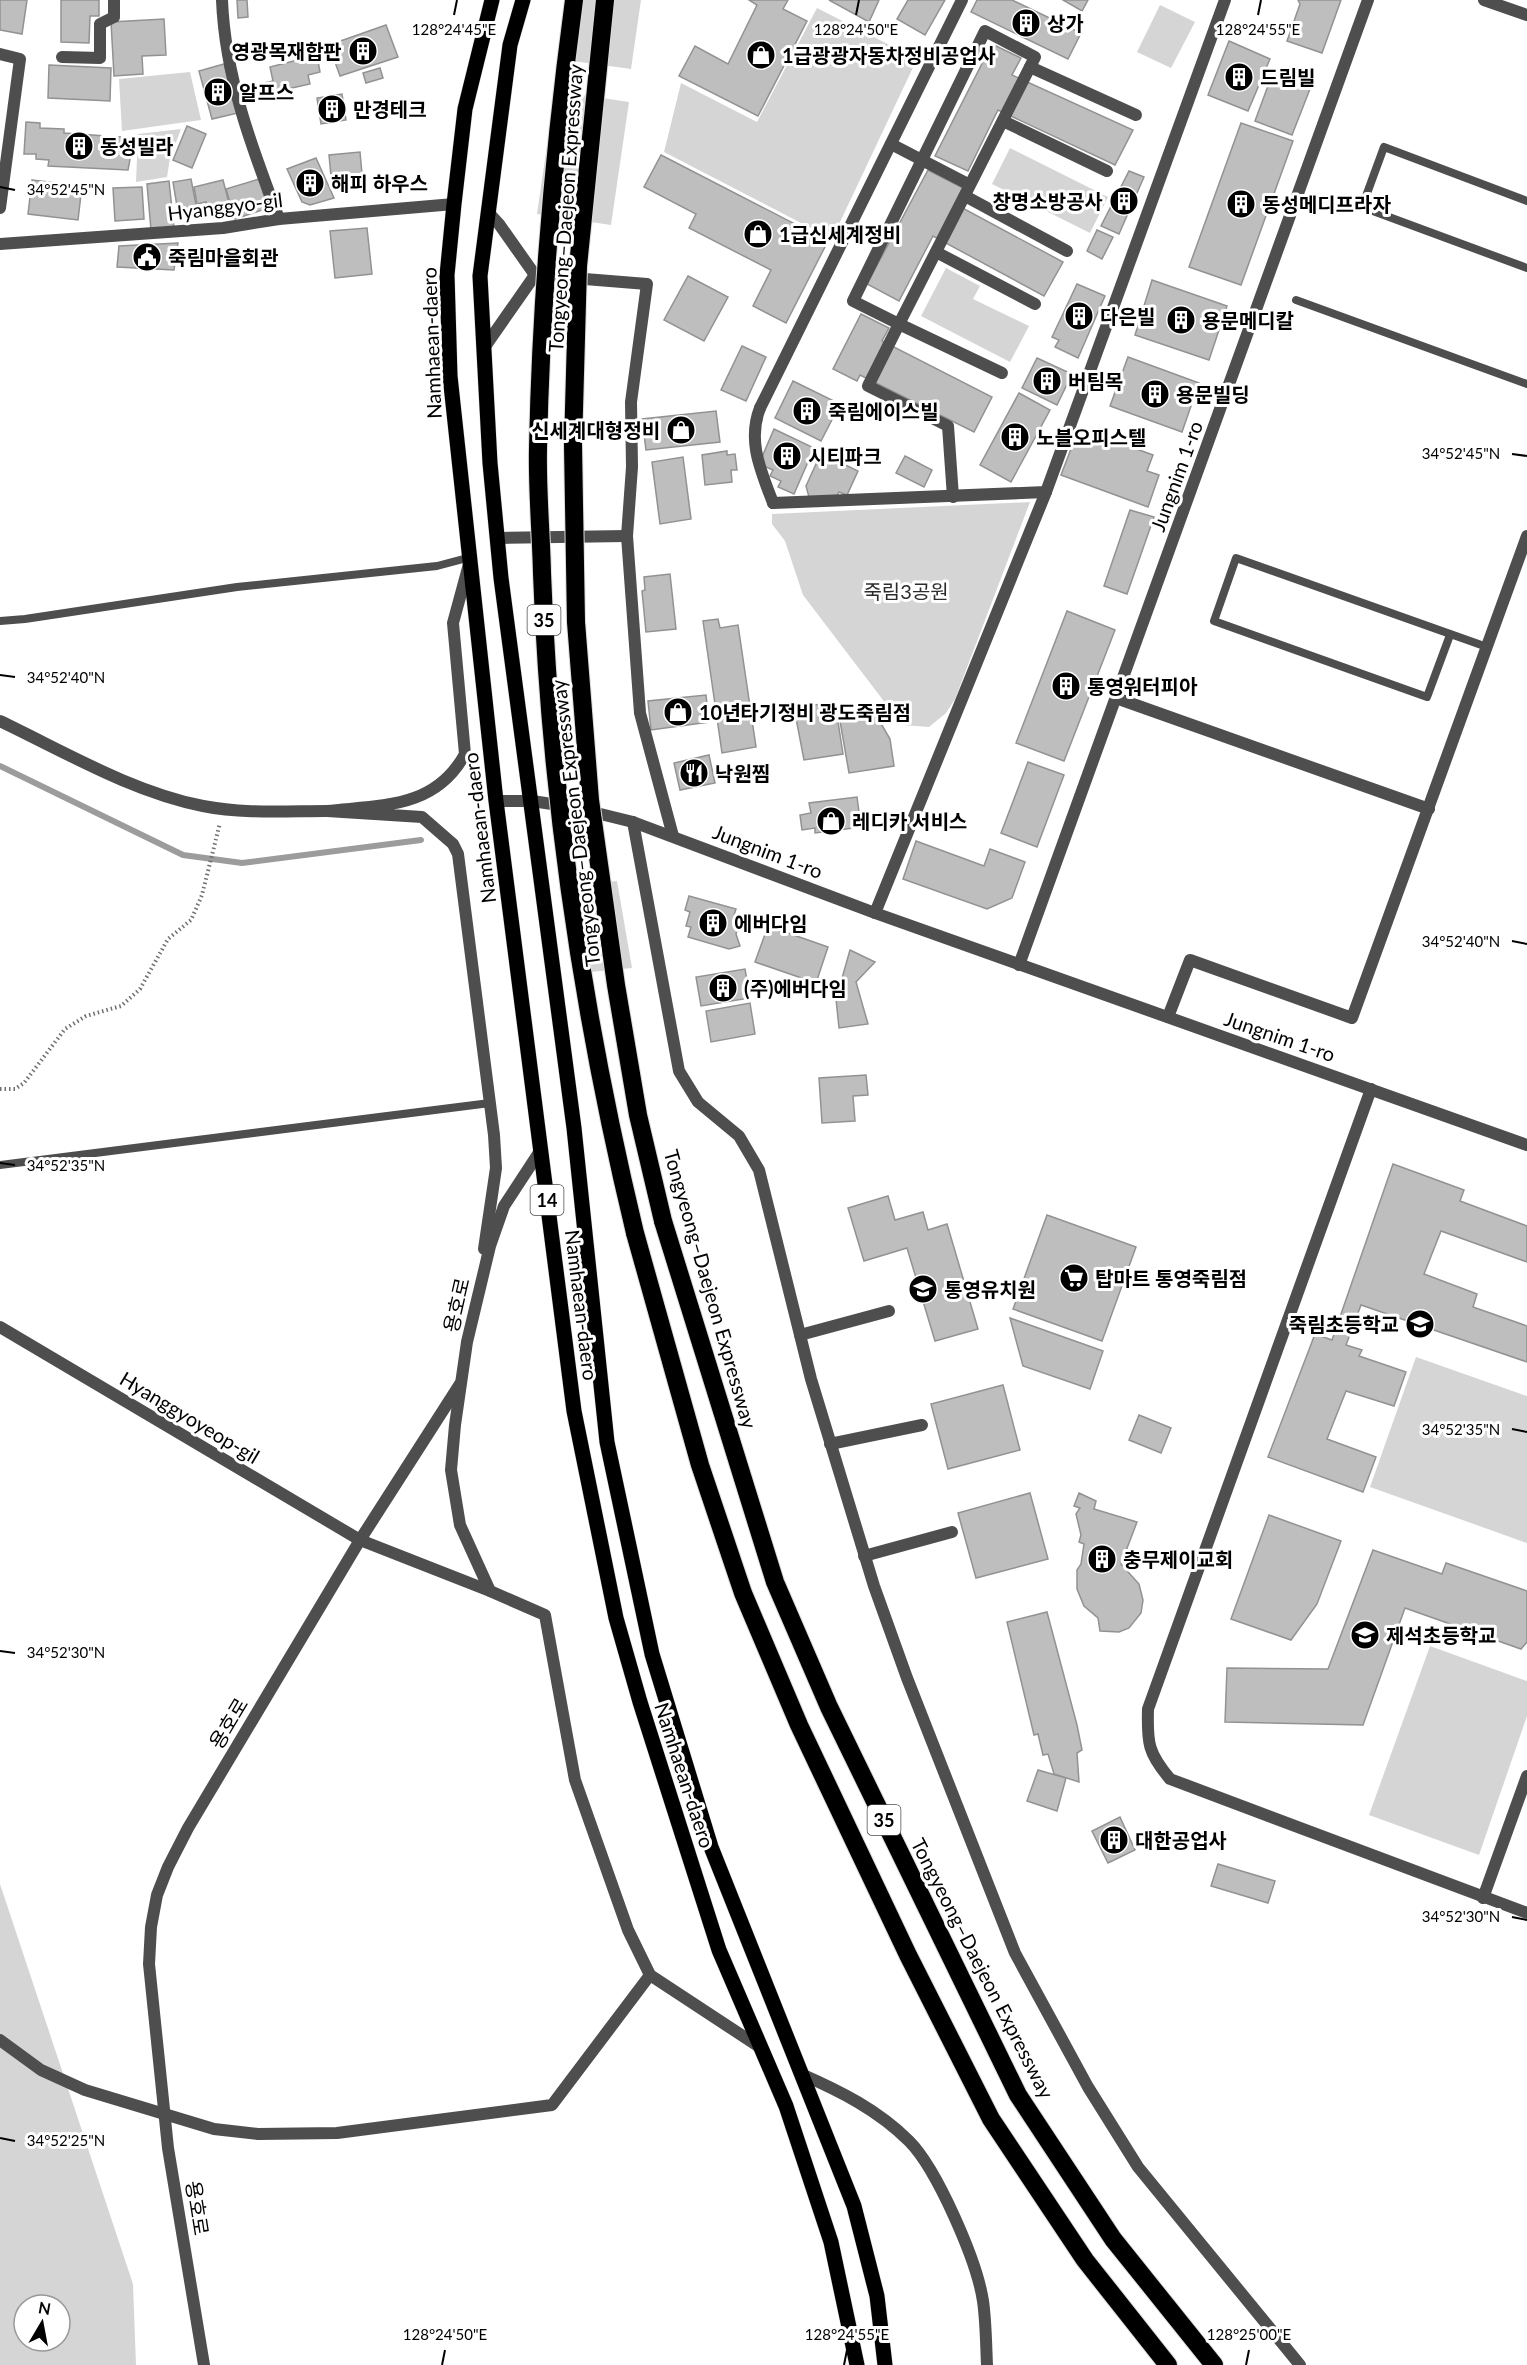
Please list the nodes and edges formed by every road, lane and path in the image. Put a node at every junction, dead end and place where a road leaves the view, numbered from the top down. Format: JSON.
{"nodes":[{"id":1,"x":114,"y":0,"type":"edge"},
{"id":2,"x":222,"y":0,"type":"edge"},
{"id":3,"x":492,"y":0,"type":"edge"},
{"id":4,"x":523,"y":0,"type":"edge"},
{"id":5,"x":574,"y":0,"type":"edge"},
{"id":6,"x":605,"y":0,"type":"edge"},
{"id":7,"x":962,"y":0,"type":"edge"},
{"id":8,"x":1225,"y":0,"type":"edge"},
{"id":9,"x":1368,"y":0,"type":"edge"},
{"id":10,"x":1484,"y":0,"type":"edge"},
{"id":11,"x":1527,"y":15,"type":"edge"},
{"id":12,"x":0,"y":54,"type":"edge"},
{"id":13,"x":62,"y":57,"type":"dead end"},
{"id":14,"x":1030,"y":67,"type":"junction"},
{"id":15,"x":1136,"y":115,"type":"dead end"},
{"id":16,"x":1003,"y":121,"type":"junction"},
{"id":17,"x":891,"y":144,"type":"junction"},
{"id":18,"x":922,"y":160,"type":"junction"},
{"id":19,"x":1107,"y":171,"type":"dead end"},
{"id":20,"x":968,"y":191,"type":"junction"},
{"id":21,"x":1527,"y":201,"type":"edge"},
{"id":22,"x":454,"y":204,"type":"junction"},
{"id":23,"x":0,"y":208,"type":"edge"},
{"id":24,"x":488,"y":212,"type":"junction"},
{"id":25,"x":279,"y":219,"type":"junction"},
{"id":26,"x":0,"y":244,"type":"edge"},
{"id":27,"x":1067,"y":251,"type":"dead end"},
{"id":28,"x":936,"y":252,"type":"junction"},
{"id":29,"x":1527,"y":268,"type":"edge"},
{"id":30,"x":535,"y":275,"type":"junction"},
{"id":31,"x":1296,"y":300,"type":"dead end"},
{"id":32,"x":1035,"y":304,"type":"dead end"},
{"id":33,"x":899,"y":324,"type":"junction"},
{"id":34,"x":484,"y":348,"type":"junction"},
{"id":35,"x":1002,"y":373,"type":"dead end"},
{"id":36,"x":1527,"y":384,"type":"edge"},
{"id":37,"x":1046,"y":492,"type":"junction"},
{"id":38,"x":953,"y":497,"type":"junction"},
{"id":39,"x":627,"y":536,"type":"junction"},
{"id":40,"x":1527,"y":537,"type":"edge"},
{"id":41,"x":500,"y":538,"type":"junction"},
{"id":42,"x":471,"y":557,"type":"junction"},
{"id":43,"x":0,"y":621,"type":"edge"},
{"id":44,"x":1450,"y":635,"type":"junction"},
{"id":45,"x":1487,"y":648,"type":"junction"},
{"id":46,"x":1116,"y":698,"type":"junction"},
{"id":47,"x":0,"y":721,"type":"edge"},
{"id":48,"x":496,"y":801,"type":"junction"},
{"id":49,"x":532,"y":801,"type":"junction"},
{"id":50,"x":1429,"y":809,"type":"junction"},
{"id":51,"x":223,"y":810,"type":"junction"},
{"id":52,"x":327,"y":811,"type":"junction"},
{"id":53,"x":633,"y":822,"type":"junction"},
{"id":54,"x":672,"y":836,"type":"junction"},
{"id":55,"x":875,"y":913,"type":"junction"},
{"id":56,"x":1019,"y":965,"type":"junction"},
{"id":57,"x":1168,"y":1017,"type":"junction"},
{"id":58,"x":0,"y":1089,"type":"edge"},
{"id":59,"x":1371,"y":1089,"type":"junction"},
{"id":60,"x":490,"y":1103,"type":"junction"},
{"id":61,"x":1527,"y":1145,"type":"edge"},
{"id":62,"x":540,"y":1151,"type":"junction"},
{"id":63,"x":0,"y":1165,"type":"edge"},
{"id":64,"x":479,"y":1290,"type":"junction"},
{"id":65,"x":889,"y":1311,"type":"dead end"},
{"id":66,"x":0,"y":1328,"type":"edge"},
{"id":67,"x":800,"y":1335,"type":"junction"},
{"id":68,"x":460,"y":1384,"type":"junction"},
{"id":69,"x":922,"y":1425,"type":"dead end"},
{"id":70,"x":830,"y":1444,"type":"junction"},
{"id":71,"x":952,"y":1532,"type":"dead end"},
{"id":72,"x":360,"y":1540,"type":"junction"},
{"id":73,"x":864,"y":1556,"type":"junction"},
{"id":74,"x":490,"y":1591,"type":"junction"},
{"id":75,"x":1527,"y":1776,"type":"edge"},
{"id":76,"x":1483,"y":1898,"type":"junction"},
{"id":77,"x":1527,"y":1913,"type":"edge"},
{"id":78,"x":650,"y":1975,"type":"junction"},
{"id":79,"x":0,"y":2040,"type":"edge"},
{"id":80,"x":758,"y":2046,"type":"junction"},
{"id":81,"x":801,"y":2074,"type":"junction"},
{"id":82,"x":166,"y":2113,"type":"junction"},
{"id":83,"x":204,"y":2365,"type":"edge"},
{"id":84,"x":857,"y":2365,"type":"edge"},
{"id":85,"x":885,"y":2365,"type":"edge"},
{"id":86,"x":987,"y":2365,"type":"edge"},
{"id":87,"x":1168,"y":2365,"type":"edge"},
{"id":88,"x":1214,"y":2365,"type":"edge"},
{"id":89,"x":1300,"y":2365,"type":"edge"}],
"edges":[{"from":1,"to":13,"type":"street"},
{"from":2,"to":25,"type":"street"},
{"from":3,"to":22,"type":"main road","name":"Namhaean-daero","number":"14"},
{"from":4,"to":24,"type":"main road","name":"Namhaean-daero","number":"14"},
{"from":5,"to":87,"type":"highway","name":"Tongyeong–Daejeon Expressway","number":"35","bridge":true},
{"from":6,"to":88,"type":"highway","name":"Tongyeong–Daejeon Expressway","number":"35","bridge":true},
{"from":7,"to":17,"type":"street"},
{"from":8,"to":37,"type":"street"},
{"from":9,"to":46,"type":"street","name":"Jungnim 1-ro"},
{"from":10,"to":11,"type":"street"},
{"from":12,"to":23,"type":"street"},
{"from":14,"to":15,"type":"street"},
{"from":14,"to":16,"type":"street"},
{"from":14,"to":18,"type":"street"},
{"from":16,"to":19,"type":"street"},
{"from":16,"to":20,"type":"street"},
{"from":17,"to":18,"type":"street"},
{"from":17,"to":38,"type":"street"},
{"from":18,"to":20,"type":"street"},
{"from":18,"to":33,"type":"street"},
{"from":20,"to":27,"type":"street"},
{"from":20,"to":28,"type":"street"},
{"from":21,"to":29,"type":"lane"},
{"from":22,"to":25,"type":"street","name":"Hyanggyo-gil"},
{"from":22,"to":42,"type":"main road","name":"Namhaean-daero","number":"14"},
{"from":24,"to":30,"type":"street"},
{"from":24,"to":34,"type":"main road","name":"Namhaean-daero","number":"14"},
{"from":25,"to":26,"type":"street","name":"Hyanggyo-gil"},
{"from":28,"to":32,"type":"street"},
{"from":28,"to":33,"type":"street"},
{"from":30,"to":34,"type":"street"},
{"from":30,"to":39,"type":"street"},
{"from":31,"to":36,"type":"lane"},
{"from":33,"to":35,"type":"street"},
{"from":33,"to":38,"type":"street"},
{"from":34,"to":41,"type":"main road","name":"Namhaean-daero","number":"14"},
{"from":37,"to":38,"type":"street"},
{"from":37,"to":55,"type":"street"},
{"from":39,"to":41,"type":"street"},
{"from":39,"to":54,"type":"street"},
{"from":40,"to":45,"type":"street"},
{"from":41,"to":49,"type":"main road","name":"Namhaean-daero","number":"14"},
{"from":42,"to":43,"type":"lane"},
{"from":42,"to":48,"type":"main road","name":"Namhaean-daero","number":"14"},
{"from":42,"to":52,"type":"street"},
{"from":44,"to":44,"type":"lane"},
{"from":44,"to":45,"type":"lane"},
{"from":45,"to":50,"type":"street"},
{"from":46,"to":50,"type":"street"},
{"from":46,"to":56,"type":"street","name":"Jungnim 1-ro"},
{"from":47,"to":51,"type":"street"},
{"from":48,"to":49,"type":"street","name":"Jungnim 1-ro"},
{"from":48,"to":62,"type":"main road","name":"Namhaean-daero","number":"14"},
{"from":49,"to":53,"type":"street","name":"Jungnim 1-ro"},
{"from":49,"to":81,"type":"main road","name":"Namhaean-daero","number":"14"},
{"from":50,"to":57,"type":"street"},
{"from":51,"to":52,"type":"street"},
{"from":51,"to":58,"type":"path"},
{"from":52,"to":60,"type":"street"},
{"from":53,"to":54,"type":"street","name":"Jungnim 1-ro"},
{"from":53,"to":67,"type":"street"},
{"from":54,"to":55,"type":"street","name":"Jungnim 1-ro"},
{"from":55,"to":56,"type":"street","name":"Jungnim 1-ro"},
{"from":56,"to":57,"type":"street","name":"Jungnim 1-ro"},
{"from":57,"to":59,"type":"street","name":"Jungnim 1-ro"},
{"from":59,"to":61,"type":"street","name":"Jungnim 1-ro"},
{"from":59,"to":76,"type":"street"},
{"from":60,"to":63,"type":"lane"},
{"from":60,"to":64,"type":"street"},
{"from":62,"to":64,"type":"street","name":"용호로"},
{"from":62,"to":80,"type":"main road","name":"Namhaean-daero","number":"14"},
{"from":64,"to":68,"type":"street","name":"용호로"},
{"from":65,"to":67,"type":"street"},
{"from":66,"to":72,"type":"street","name":"Hyanggyoyeop-gil"},
{"from":67,"to":70,"type":"street"},
{"from":68,"to":72,"type":"street","name":"용호로"},
{"from":68,"to":74,"type":"street"},
{"from":69,"to":70,"type":"street"},
{"from":70,"to":73,"type":"street"},
{"from":71,"to":73,"type":"street"},
{"from":72,"to":74,"type":"street","name":"Hyanggyoyeop-gil"},
{"from":72,"to":82,"type":"street","name":"용호로"},
{"from":73,"to":89,"type":"street"},
{"from":74,"to":78,"type":"street","name":"Hyanggyoyeop-gil"},
{"from":75,"to":76,"type":"street"},
{"from":76,"to":77,"type":"street"},
{"from":78,"to":80,"type":"street"},
{"from":78,"to":82,"type":"street"},
{"from":79,"to":82,"type":"street"},
{"from":80,"to":84,"type":"main road","name":"Namhaean-daero","number":"14"},
{"from":81,"to":85,"type":"main road","name":"Namhaean-daero","number":"14"},
{"from":81,"to":86,"type":"street"},
{"from":82,"to":83,"type":"street","name":"용호로"}]}
